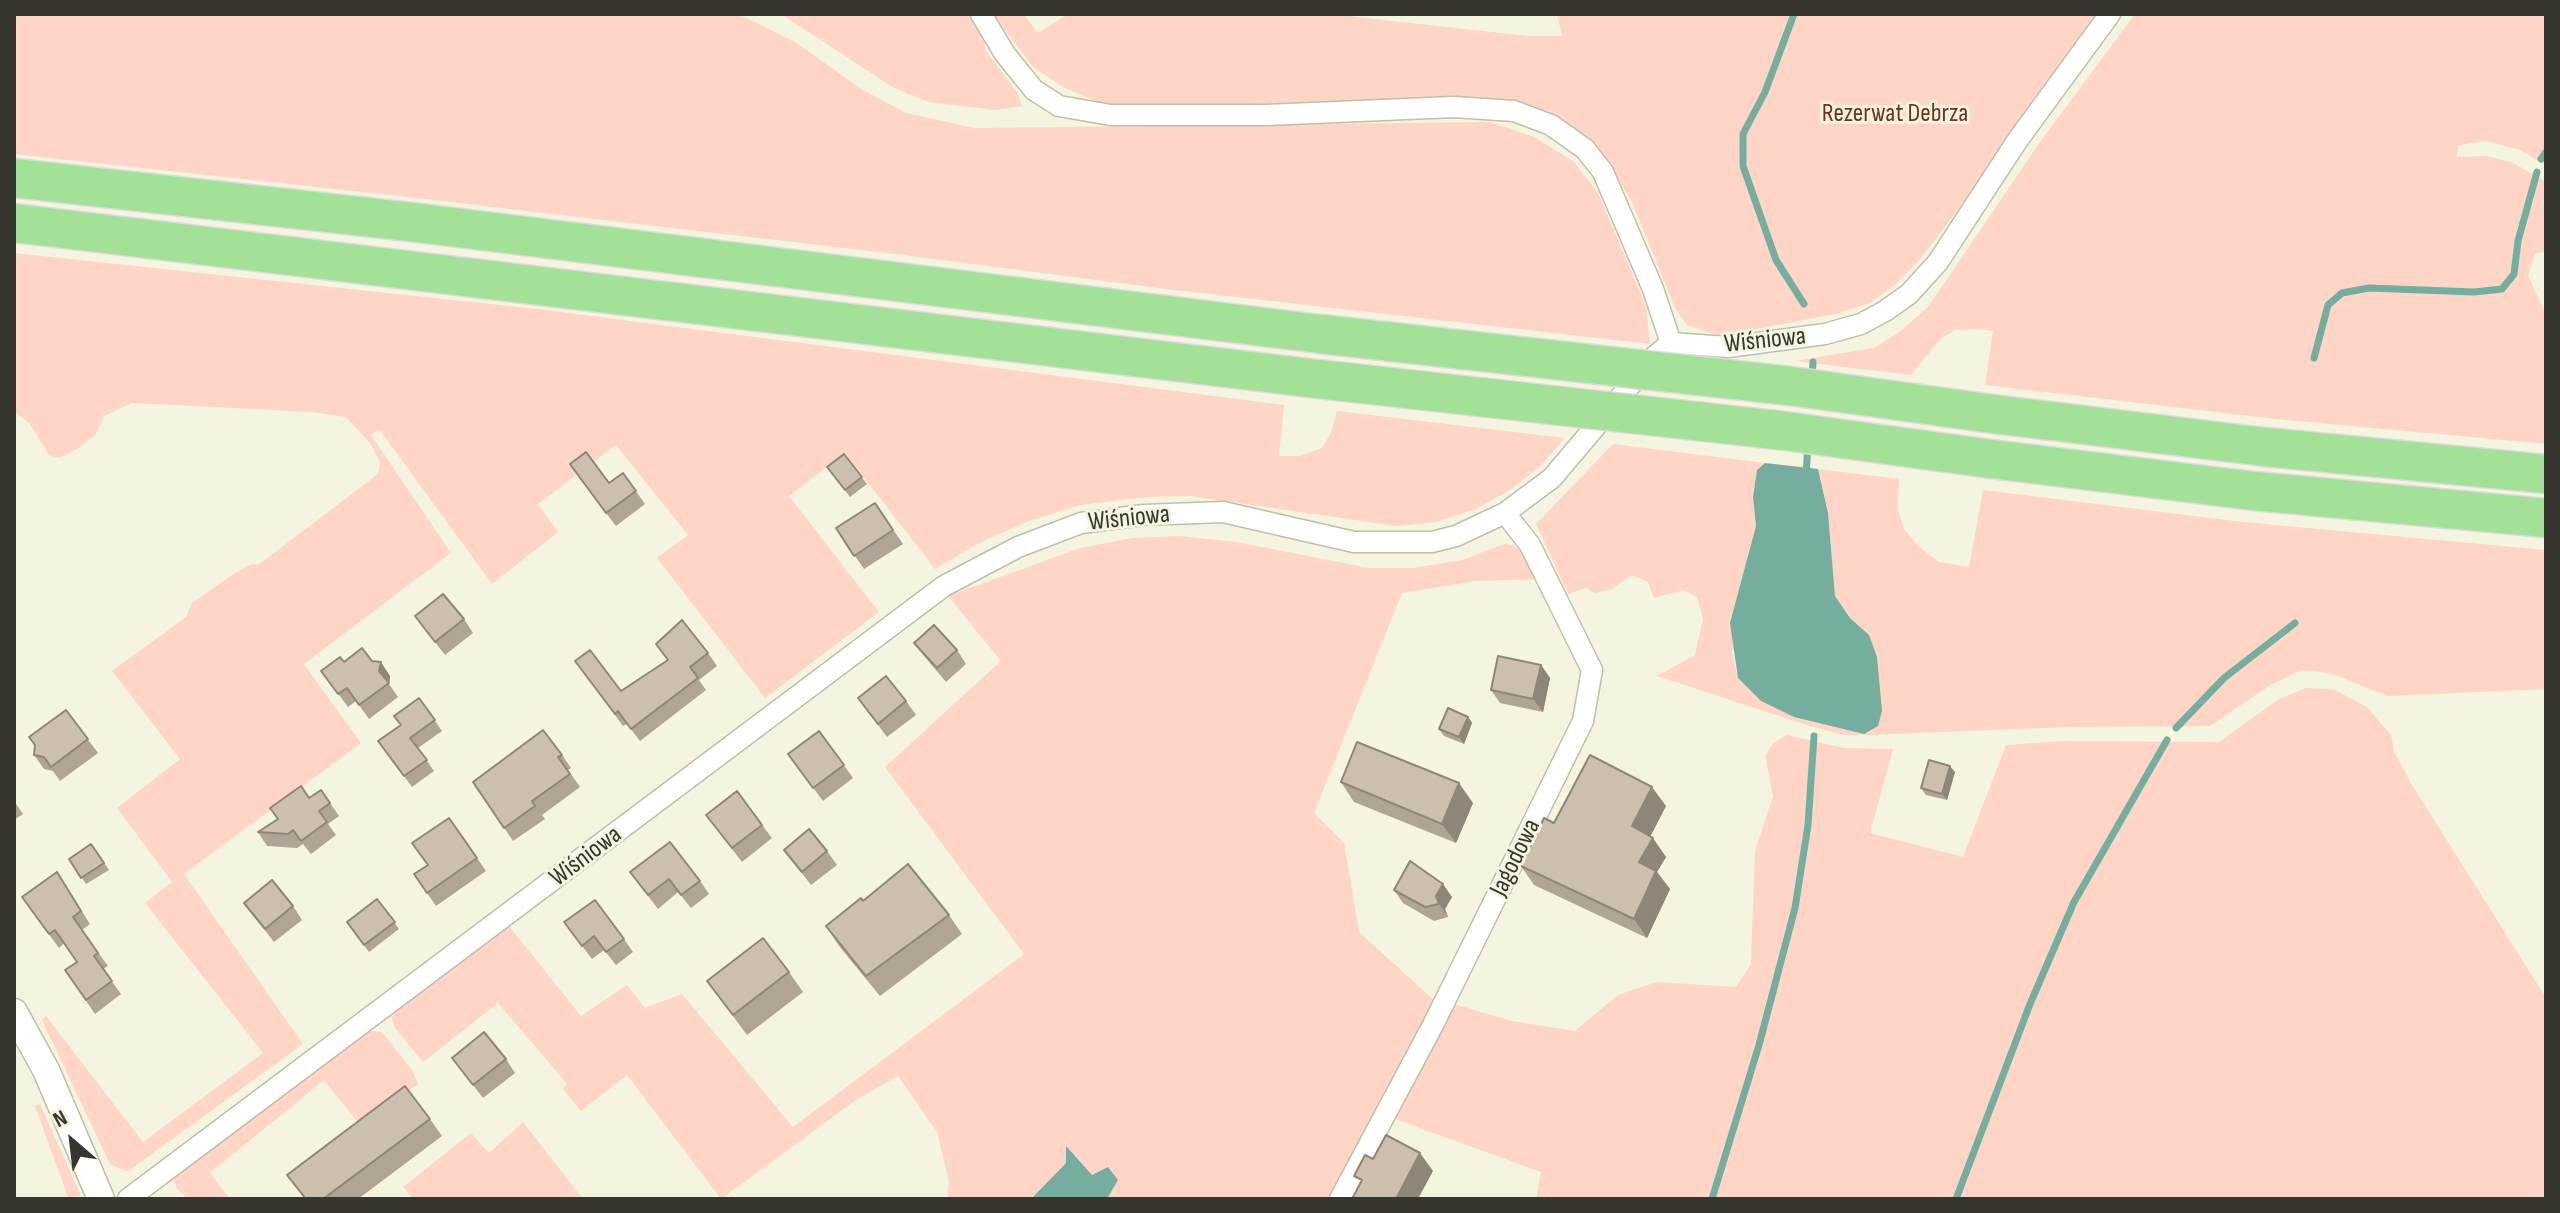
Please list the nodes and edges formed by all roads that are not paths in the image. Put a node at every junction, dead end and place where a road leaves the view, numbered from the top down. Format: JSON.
{"nodes":[{"id":1,"x":981,"y":14,"type":"edge"},
{"id":2,"x":2110,"y":14,"type":"edge"},
{"id":3,"x":14,"y":178,"type":"edge"},
{"id":4,"x":14,"y":223,"type":"edge"},
{"id":5,"x":1671,"y":343,"type":"junction"},
{"id":6,"x":2546,"y":474,"type":"edge"},
{"id":7,"x":1505,"y":513,"type":"junction"},
{"id":8,"x":2546,"y":518,"type":"edge"},
{"id":9,"x":14,"y":1012,"type":"edge"},
{"id":10,"x":101,"y":1199,"type":"edge"},
{"id":11,"x":128,"y":1199,"type":"edge"},
{"id":12,"x":1340,"y":1199,"type":"edge"}],
"edges":[{"from":1,"to":5,"type":"street"},
{"from":2,"to":5,"type":"street","name":"Wiśniowa"},
{"from":3,"to":6,"type":"highway","bridge":true},
{"from":4,"to":8,"type":"highway","bridge":true},
{"from":5,"to":7,"type":"street","name":"Wiśniowa"},
{"from":7,"to":11,"type":"street","name":"Wiśniowa"},
{"from":7,"to":12,"type":"street","name":"Jagodowa"},
{"from":9,"to":10,"type":"street"}]}
